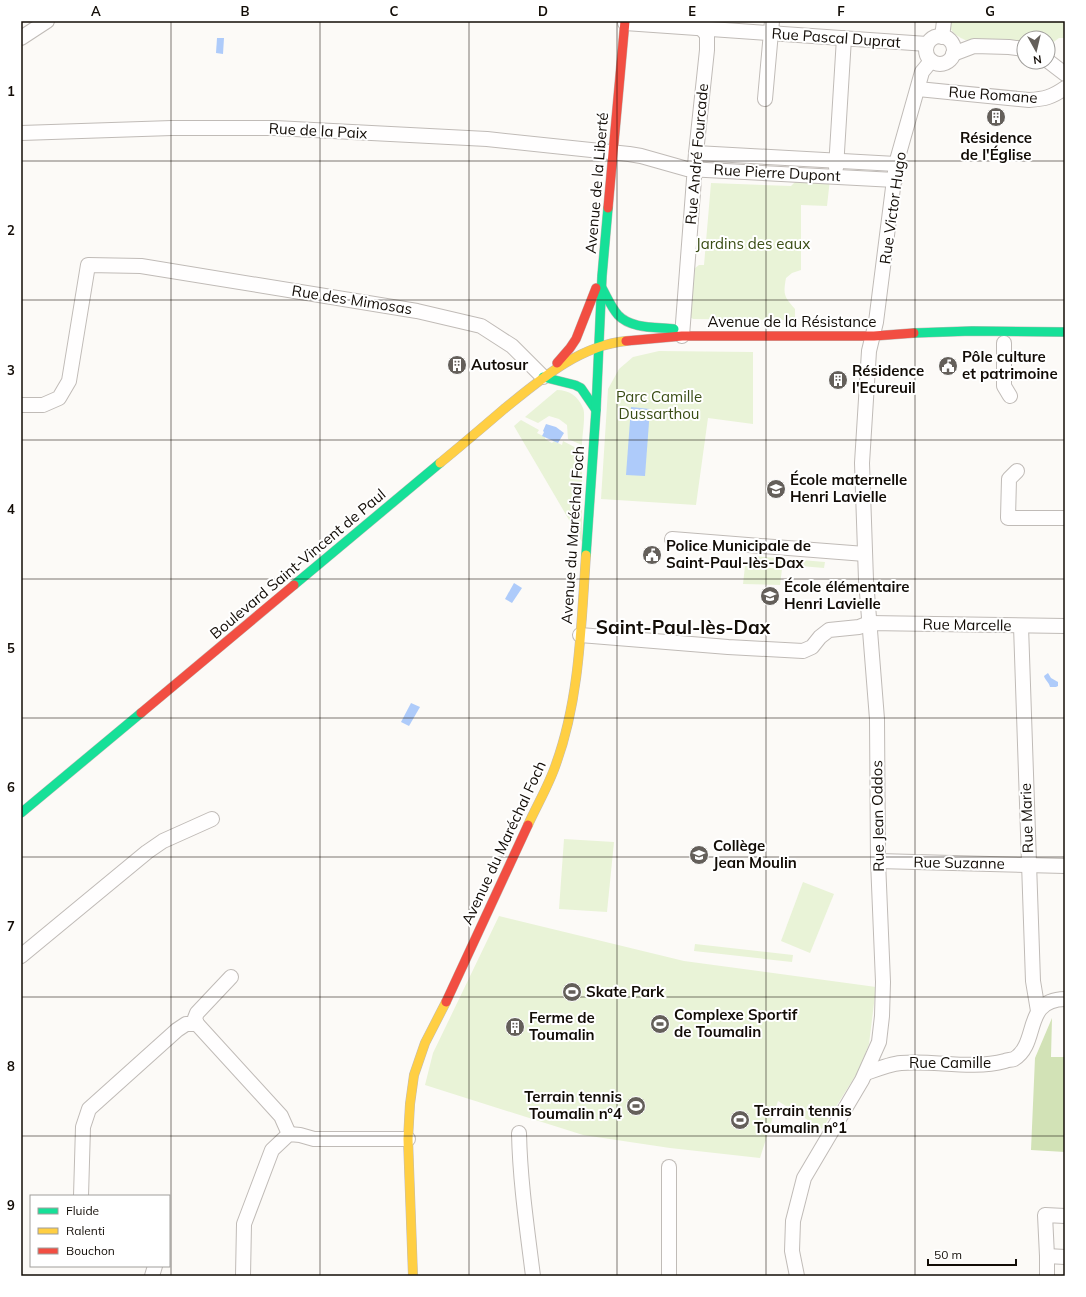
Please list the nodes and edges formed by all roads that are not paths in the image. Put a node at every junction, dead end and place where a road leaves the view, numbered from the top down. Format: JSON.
{"nodes":[{"id":1,"x":47,"y":21,"type":"edge"},
{"id":2,"x":944,"y":21,"type":"edge"},
{"id":3,"x":625,"y":22,"type":"edge"},
{"id":4,"x":701,"y":25,"type":"edge"},
{"id":5,"x":772,"y":28,"type":"edge"},
{"id":6,"x":942,"y":37,"type":"junction"},
{"id":7,"x":21,"y":38,"type":"edge"},
{"id":8,"x":844,"y":38,"type":"junction"},
{"id":9,"x":927,"y":44,"type":"junction"},
{"id":10,"x":1016,"y":48,"type":"edge"},
{"id":11,"x":953,"y":54,"type":"junction"},
{"id":12,"x":931,"y":61,"type":"junction"},
{"id":13,"x":1056,"y":67,"type":"edge"},
{"id":14,"x":1065,"y":74,"type":"edge"},
{"id":15,"x":1065,"y":88,"type":"edge"},
{"id":16,"x":918,"y":89,"type":"junction"},
{"id":17,"x":764,"y":99,"type":"dead end"},
{"id":18,"x":21,"y":133,"type":"edge"},
{"id":19,"x":614,"y":153,"type":"junction"},
{"id":20,"x":696,"y":153,"type":"junction"},
{"id":21,"x":836,"y":160,"type":"junction"},
{"id":22,"x":896,"y":164,"type":"junction"},
{"id":23,"x":695,"y":169,"type":"junction"},
{"id":24,"x":836,"y":176,"type":"junction"},
{"id":25,"x":895,"y":180,"type":"junction"},
{"id":26,"x":602,"y":276,"type":"junction"},
{"id":27,"x":602,"y":288,"type":"junction"},
{"id":28,"x":1065,"y":332,"type":"edge"},
{"id":29,"x":686,"y":334,"type":"junction"},
{"id":30,"x":893,"y":335,"type":"junction"},
{"id":31,"x":872,"y":336,"type":"junction"},
{"id":32,"x":937,"y":341,"type":"dead end"},
{"id":33,"x":1004,"y":343,"type":"dead end"},
{"id":34,"x":598,"y":347,"type":"junction"},
{"id":35,"x":543,"y":377,"type":"junction"},
{"id":36,"x":1010,"y":396,"type":"dead end"},
{"id":37,"x":21,"y":405,"type":"edge"},
{"id":38,"x":596,"y":410,"type":"junction"},
{"id":39,"x":1017,"y":471,"type":"dead end"},
{"id":40,"x":1065,"y":518,"type":"edge"},
{"id":41,"x":672,"y":539,"type":"dead end"},
{"id":42,"x":865,"y":554,"type":"junction"},
{"id":43,"x":869,"y":623,"type":"junction"},
{"id":44,"x":1021,"y":626,"type":"junction"},
{"id":45,"x":1065,"y":626,"type":"edge"},
{"id":46,"x":580,"y":635,"type":"junction"},
{"id":47,"x":21,"y":813,"type":"edge"},
{"id":48,"x":212,"y":819,"type":"dead end"},
{"id":49,"x":878,"y":861,"type":"junction"},
{"id":50,"x":1029,"y":865,"type":"junction"},
{"id":51,"x":1065,"y":866,"type":"edge"},
{"id":52,"x":21,"y":956,"type":"edge"},
{"id":53,"x":231,"y":977,"type":"dead end"},
{"id":54,"x":1065,"y":999,"type":"edge"},
{"id":55,"x":1038,"y":1011,"type":"junction"},
{"id":56,"x":197,"y":1024,"type":"junction"},
{"id":57,"x":879,"y":1042,"type":"junction"},
{"id":58,"x":897,"y":1064,"type":"junction"},
{"id":59,"x":866,"y":1073,"type":"junction"},
{"id":60,"x":519,"y":1133,"type":"dead end"},
{"id":61,"x":289,"y":1134,"type":"junction"},
{"id":62,"x":408,"y":1139,"type":"junction"},
{"id":63,"x":669,"y":1168,"type":"dead end"},
{"id":64,"x":81,"y":1195,"type":"edge"},
{"id":65,"x":1065,"y":1216,"type":"edge"},
{"id":66,"x":1047,"y":1256,"type":"junction"},
{"id":67,"x":1065,"y":1257,"type":"edge"},
{"id":68,"x":243,"y":1276,"type":"edge"},
{"id":69,"x":413,"y":1276,"type":"edge"},
{"id":70,"x":533,"y":1276,"type":"edge"},
{"id":71,"x":670,"y":1276,"type":"edge"},
{"id":72,"x":797,"y":1276,"type":"edge"},
{"id":73,"x":1047,"y":1276,"type":"edge"}],
"edges":[{"from":1,"to":7,"type":"street"},
{"from":2,"to":6,"type":"street"},
{"from":3,"to":4,"type":"street","name":"Rue Pascal Duprat"},
{"from":3,"to":19,"type":"main road","name":"Avenue de la Liberté"},
{"from":4,"to":5,"type":"street","name":"Rue Pascal Duprat"},
{"from":4,"to":20,"type":"street","name":"Rue André Fourcade"},
{"from":5,"to":8,"type":"street","name":"Rue Pascal Duprat"},
{"from":5,"to":17,"type":"street"},
{"from":6,"to":9,"type":"street"},
{"from":6,"to":11,"type":"street"},
{"from":8,"to":9,"type":"street","name":"Rue Pascal Duprat"},
{"from":8,"to":21,"type":"street"},
{"from":9,"to":12,"type":"street"},
{"from":10,"to":11,"type":"street"},
{"from":11,"to":12,"type":"street"},
{"from":12,"to":16,"type":"street","name":"Rue Victor Hugo"},
{"from":13,"to":14,"type":"street"},
{"from":15,"to":16,"type":"street","name":"Rue Romane"},
{"from":16,"to":22,"type":"street","name":"Rue Victor Hugo"},
{"from":18,"to":19,"type":"street","name":"Rue de la Paix"},
{"from":19,"to":23,"type":"street","name":"Rue Pierre Dupont"},
{"from":19,"to":26,"type":"main road","name":"Avenue de la Liberté"},
{"from":20,"to":21,"type":"street","name":"Rue Pierre Dupont"},
{"from":20,"to":23,"type":"street","name":"Rue André Fourcade"},
{"from":21,"to":22,"type":"street","name":"Rue Pierre Dupont"},
{"from":21,"to":24,"type":"street"},
{"from":22,"to":25,"type":"street","name":"Rue Victor Hugo"},
{"from":23,"to":24,"type":"street","name":"Rue Pierre Dupont"},
{"from":23,"to":29,"type":"street","name":"Rue André Fourcade"},
{"from":24,"to":25,"type":"street","name":"Rue Pierre Dupont"},
{"from":25,"to":31,"type":"street","name":"Rue Victor Hugo"},
{"from":26,"to":27,"type":"main road","name":"Avenue de la Liberté"},
{"from":26,"to":35,"type":"main road"},
{"from":27,"to":29,"type":"main road","name":"Avenue de la Résistance"},
{"from":27,"to":34,"type":"main road","name":"Avenue de la Liberté"},
{"from":28,"to":30,"type":"main road","name":"Avenue de la Résistance"},
{"from":29,"to":31,"type":"main road","name":"Avenue de la Résistance"},
{"from":29,"to":34,"type":"main road","name":"Avenue de la Résistance"},
{"from":30,"to":31,"type":"main road","name":"Avenue de la Résistance"},
{"from":30,"to":32,"type":"main road","name":"Avenue de la Résistance"},
{"from":31,"to":42,"type":"street","name":"Rue Jean Oddos"},
{"from":33,"to":36,"type":"street"},
{"from":34,"to":35,"type":"main road","name":"Boulevard Saint-Vincent de Paul"},
{"from":34,"to":38,"type":"main road","name":"Avenue du Maréchal Foch"},
{"from":35,"to":37,"type":"street","name":"Rue des Mimosas"},
{"from":35,"to":38,"type":"main road"},
{"from":35,"to":47,"type":"main road","name":"Boulevard Saint-Vincent de Paul"},
{"from":38,"to":46,"type":"main road","name":"Avenue du Maréchal Foch"},
{"from":39,"to":40,"type":"street"},
{"from":41,"to":42,"type":"street"},
{"from":42,"to":43,"type":"street","name":"Rue Jean Oddos"},
{"from":43,"to":44,"type":"street","name":"Rue Marcelle"},
{"from":43,"to":46,"type":"street","name":"Rue Marcelle"},
{"from":43,"to":49,"type":"street","name":"Rue Jean Oddos"},
{"from":44,"to":45,"type":"street","name":"Rue Marcelle"},
{"from":44,"to":50,"type":"street","name":"Rue Marie"},
{"from":46,"to":62,"type":"main road","name":"Avenue du Maréchal Foch"},
{"from":48,"to":52,"type":"street"},
{"from":49,"to":50,"type":"street","name":"Rue Suzanne"},
{"from":49,"to":57,"type":"street","name":"Rue Jean Oddos"},
{"from":50,"to":51,"type":"street","name":"Rue Suzanne"},
{"from":50,"to":55,"type":"street","name":"Rue Marie"},
{"from":53,"to":56,"type":"street"},
{"from":54,"to":55,"type":"street"},
{"from":55,"to":58,"type":"street","name":"Rue Camille"},
{"from":56,"to":61,"type":"street"},
{"from":56,"to":64,"type":"street"},
{"from":57,"to":58,"type":"street","name":"Rue Camille"},
{"from":57,"to":59,"type":"street","name":"Rue Jean Oddos"},
{"from":58,"to":59,"type":"street","name":"Rue Camille"},
{"from":59,"to":72,"type":"street","name":"Rue Jean Oddos"},
{"from":60,"to":70,"type":"street"},
{"from":61,"to":62,"type":"street"},
{"from":61,"to":68,"type":"street"},
{"from":62,"to":69,"type":"main road","name":"Avenue du Maréchal Foch"},
{"from":63,"to":71,"type":"street"},
{"from":65,"to":66,"type":"street"},
{"from":66,"to":67,"type":"street"},
{"from":66,"to":73,"type":"street"}]}
